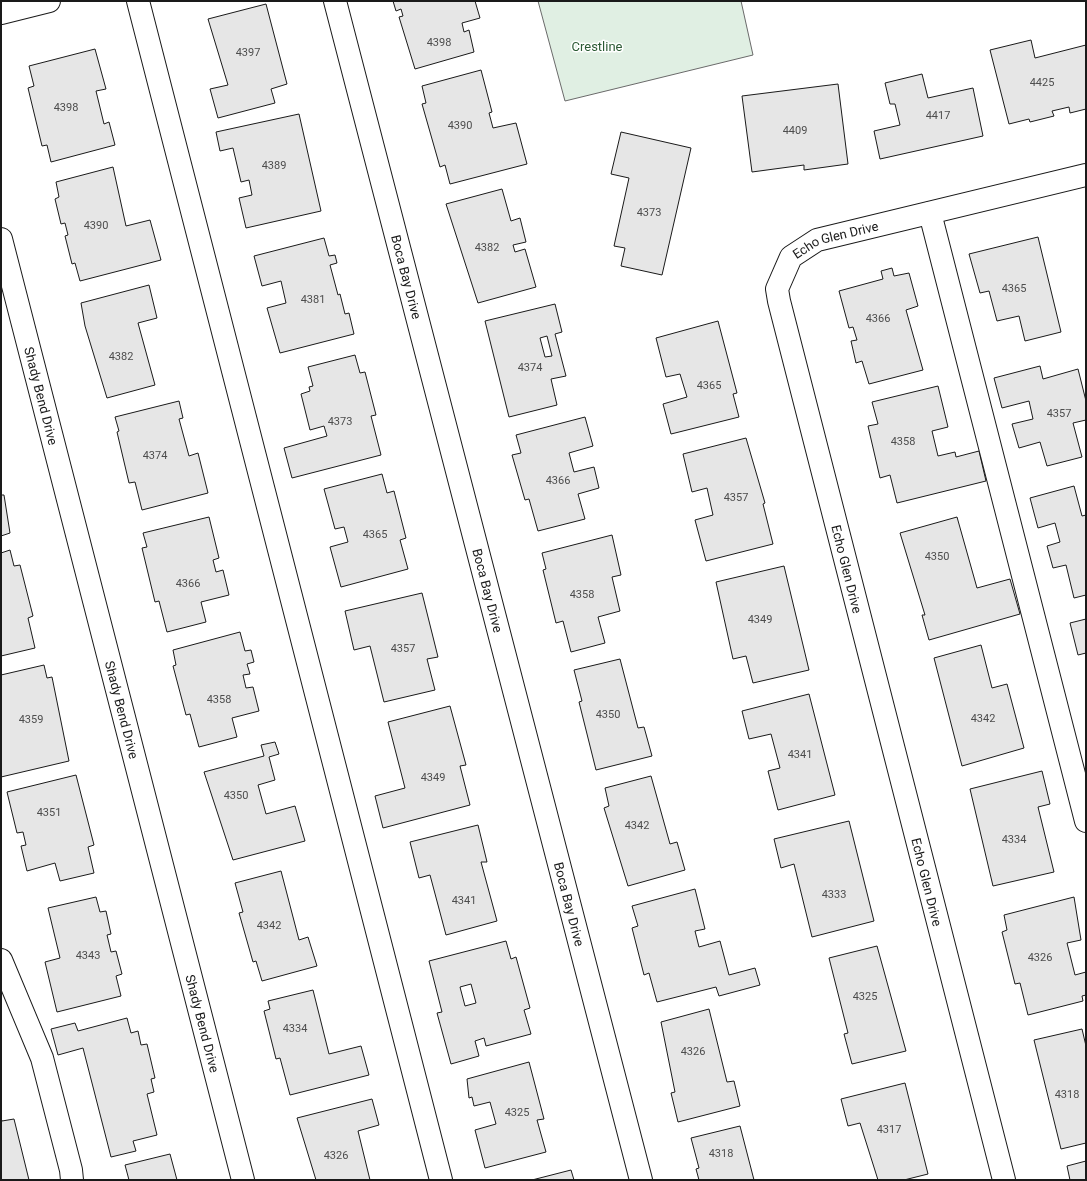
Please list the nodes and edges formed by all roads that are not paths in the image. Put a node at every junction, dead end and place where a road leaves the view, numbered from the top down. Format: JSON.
{"nodes":[{"id":1,"x":49,"y":1,"type":"edge"},
{"id":2,"x":138,"y":1,"type":"edge"},
{"id":3,"x":334,"y":1,"type":"edge"},
{"id":4,"x":1,"y":13,"type":"edge"},
{"id":5,"x":1086,"y":175,"type":"edge"},
{"id":6,"x":930,"y":213,"type":"junction"},
{"id":7,"x":1,"y":239,"type":"edge"},
{"id":8,"x":1086,"y":821,"type":"edge"},
{"id":9,"x":1,"y":960,"type":"edge"},
{"id":10,"x":72,"y":1180,"type":"edge"},
{"id":11,"x":243,"y":1180,"type":"edge"},
{"id":12,"x":441,"y":1180,"type":"edge"},
{"id":13,"x":641,"y":1180,"type":"edge"},
{"id":14,"x":1004,"y":1180,"type":"edge"}],
"edges":[{"from":1,"to":4,"type":"street"},
{"from":2,"to":12,"type":"street"},
{"from":3,"to":13,"type":"street","name":"Boca Bay Drive"},
{"from":5,"to":6,"type":"street","name":"Echo Glen Drive"},
{"from":6,"to":8,"type":"street"},
{"from":6,"to":14,"type":"street","name":"Echo Glen Drive"},
{"from":7,"to":11,"type":"street","name":"Shady Bend Drive"},
{"from":9,"to":10,"type":"street"}]}
